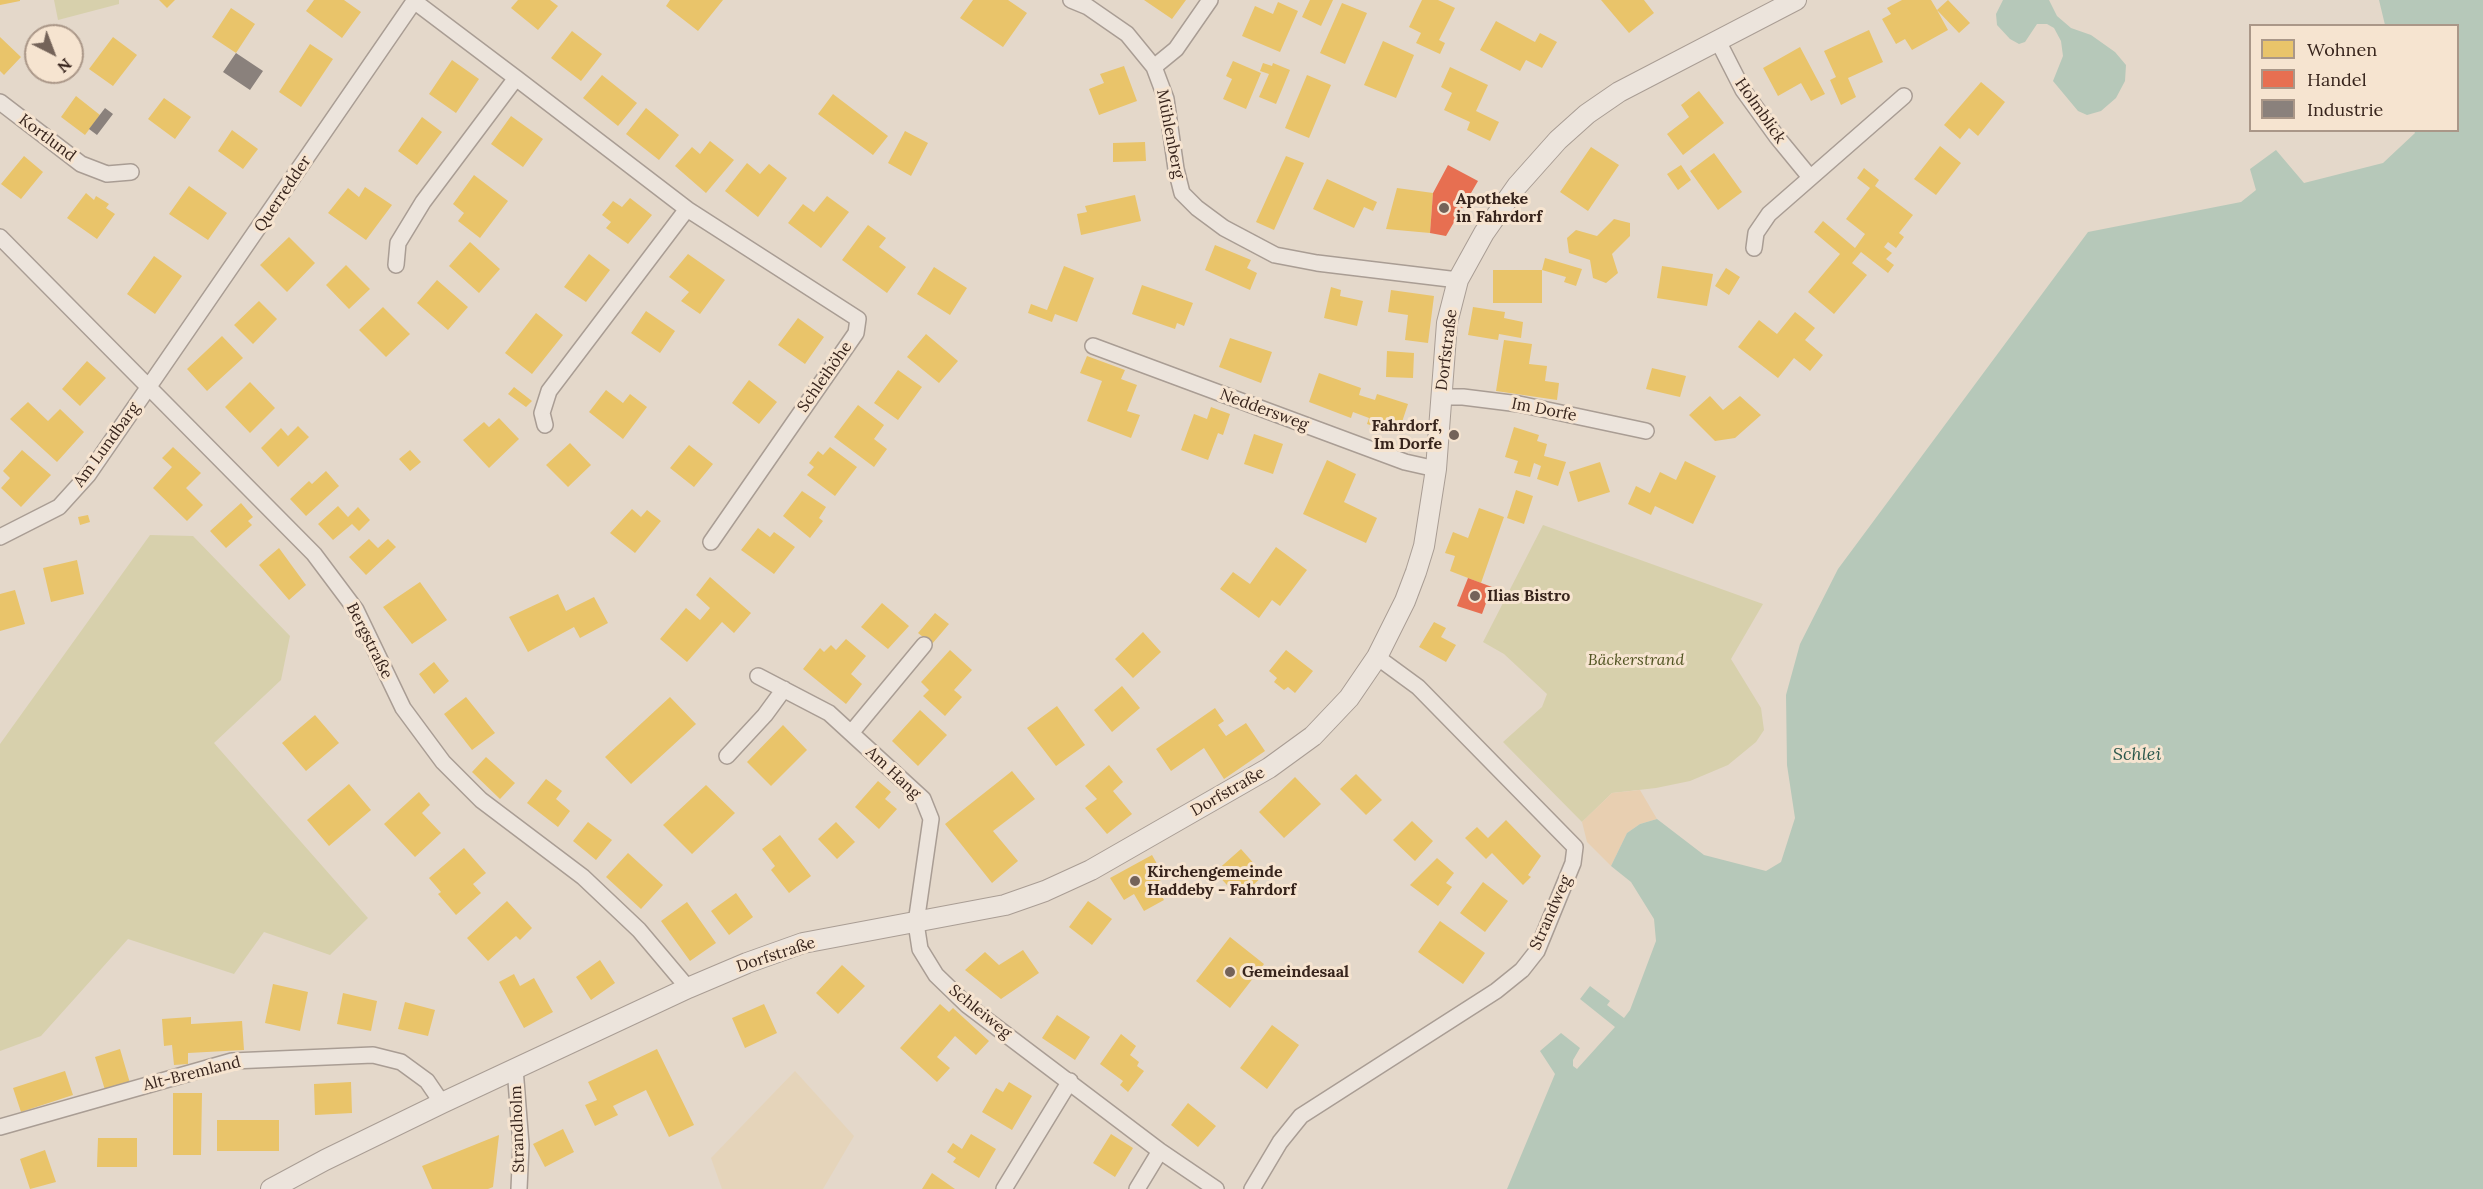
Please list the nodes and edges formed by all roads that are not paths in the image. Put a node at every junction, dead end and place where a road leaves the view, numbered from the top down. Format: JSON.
{"nodes":[{"id":1,"x":1071,"y":0,"type":"edge"},
{"id":2,"x":1210,"y":0,"type":"edge"},
{"id":3,"x":1796,"y":0,"type":"edge"},
{"id":4,"x":414,"y":1,"type":"edge"},
{"id":5,"x":1718,"y":41,"type":"junction"},
{"id":6,"x":1154,"y":67,"type":"junction"},
{"id":7,"x":516,"y":78,"type":"junction"},
{"id":8,"x":1904,"y":96,"type":"dead end"},
{"id":9,"x":0,"y":102,"type":"edge"},
{"id":10,"x":132,"y":172,"type":"dead end"},
{"id":11,"x":1809,"y":176,"type":"junction"},
{"id":12,"x":687,"y":209,"type":"junction"},
{"id":13,"x":0,"y":237,"type":"edge"},
{"id":14,"x":1754,"y":248,"type":"dead end"},
{"id":15,"x":396,"y":265,"type":"dead end"},
{"id":16,"x":1458,"y":280,"type":"junction"},
{"id":17,"x":1093,"y":346,"type":"dead end"},
{"id":18,"x":149,"y":386,"type":"junction"},
{"id":19,"x":1440,"y":398,"type":"junction"},
{"id":20,"x":545,"y":425,"type":"dead end"},
{"id":21,"x":1646,"y":431,"type":"dead end"},
{"id":22,"x":1436,"y":469,"type":"junction"},
{"id":23,"x":0,"y":537,"type":"edge"},
{"id":24,"x":711,"y":542,"type":"dead end"},
{"id":25,"x":924,"y":645,"type":"dead end"},
{"id":26,"x":1377,"y":657,"type":"junction"},
{"id":27,"x":758,"y":676,"type":"dead end"},
{"id":28,"x":784,"y":689,"type":"junction"},
{"id":29,"x":851,"y":733,"type":"junction"},
{"id":30,"x":727,"y":756,"type":"dead end"},
{"id":31,"x":915,"y":923,"type":"junction"},
{"id":32,"x":688,"y":988,"type":"junction"},
{"id":33,"x":515,"y":1068,"type":"junction"},
{"id":34,"x":1070,"y":1081,"type":"junction"},
{"id":35,"x":442,"y":1103,"type":"junction"},
{"id":36,"x":0,"y":1127,"type":"edge"},
{"id":37,"x":1160,"y":1151,"type":"junction"},
{"id":38,"x":271,"y":1189,"type":"edge"},
{"id":39,"x":519,"y":1189,"type":"edge"},
{"id":40,"x":1004,"y":1189,"type":"edge"},
{"id":41,"x":1137,"y":1189,"type":"edge"},
{"id":42,"x":1216,"y":1189,"type":"edge"},
{"id":43,"x":1252,"y":1189,"type":"edge"}],
"edges":[{"from":1,"to":6,"type":"street","name":"Mühlenberg"},
{"from":2,"to":6,"type":"street"},
{"from":3,"to":5,"type":"street","name":"Dorfstraße"},
{"from":4,"to":7,"type":"street","name":"Schleihöhe"},
{"from":4,"to":18,"type":"street","name":"Querredder"},
{"from":5,"to":11,"type":"street","name":"Holmblick"},
{"from":5,"to":16,"type":"street","name":"Dorfstraße"},
{"from":6,"to":16,"type":"street","name":"Mühlenberg"},
{"from":7,"to":12,"type":"street","name":"Schleihöhe"},
{"from":7,"to":15,"type":"street"},
{"from":8,"to":11,"type":"street"},
{"from":9,"to":10,"type":"street","name":"Kortlund"},
{"from":11,"to":14,"type":"street"},
{"from":12,"to":20,"type":"street"},
{"from":12,"to":24,"type":"street","name":"Schleihöhe"},
{"from":13,"to":18,"type":"street","name":"Bergstraße"},
{"from":16,"to":19,"type":"street","name":"Dorfstraße"},
{"from":17,"to":22,"type":"street","name":"Neddersweg"},
{"from":18,"to":23,"type":"street","name":"Am Lundbarg"},
{"from":18,"to":32,"type":"street","name":"Bergstraße"},
{"from":19,"to":21,"type":"street","name":"Im Dorfe"},
{"from":19,"to":22,"type":"street","name":"Dorfstraße"},
{"from":22,"to":26,"type":"street","name":"Dorfstraße"},
{"from":25,"to":29,"type":"street","name":"Am Hang"},
{"from":26,"to":31,"type":"street","name":"Dorfstraße"},
{"from":26,"to":43,"type":"street","name":"Strandweg"},
{"from":27,"to":28,"type":"street","name":"Am Hang"},
{"from":28,"to":29,"type":"street","name":"Am Hang"},
{"from":28,"to":30,"type":"street"},
{"from":29,"to":31,"type":"street","name":"Am Hang"},
{"from":31,"to":32,"type":"street","name":"Dorfstraße"},
{"from":31,"to":34,"type":"street","name":"Schleiweg"},
{"from":32,"to":33,"type":"street","name":"Dorfstraße"},
{"from":33,"to":35,"type":"street","name":"Dorfstraße"},
{"from":33,"to":39,"type":"street","name":"Strandholm"},
{"from":34,"to":37,"type":"street","name":"Schleiweg"},
{"from":34,"to":40,"type":"street"},
{"from":35,"to":36,"type":"street","name":"Alt-Bremland"},
{"from":35,"to":38,"type":"street","name":"Dorfstraße"},
{"from":37,"to":41,"type":"street"},
{"from":37,"to":42,"type":"street","name":"Schleiweg"}]}
